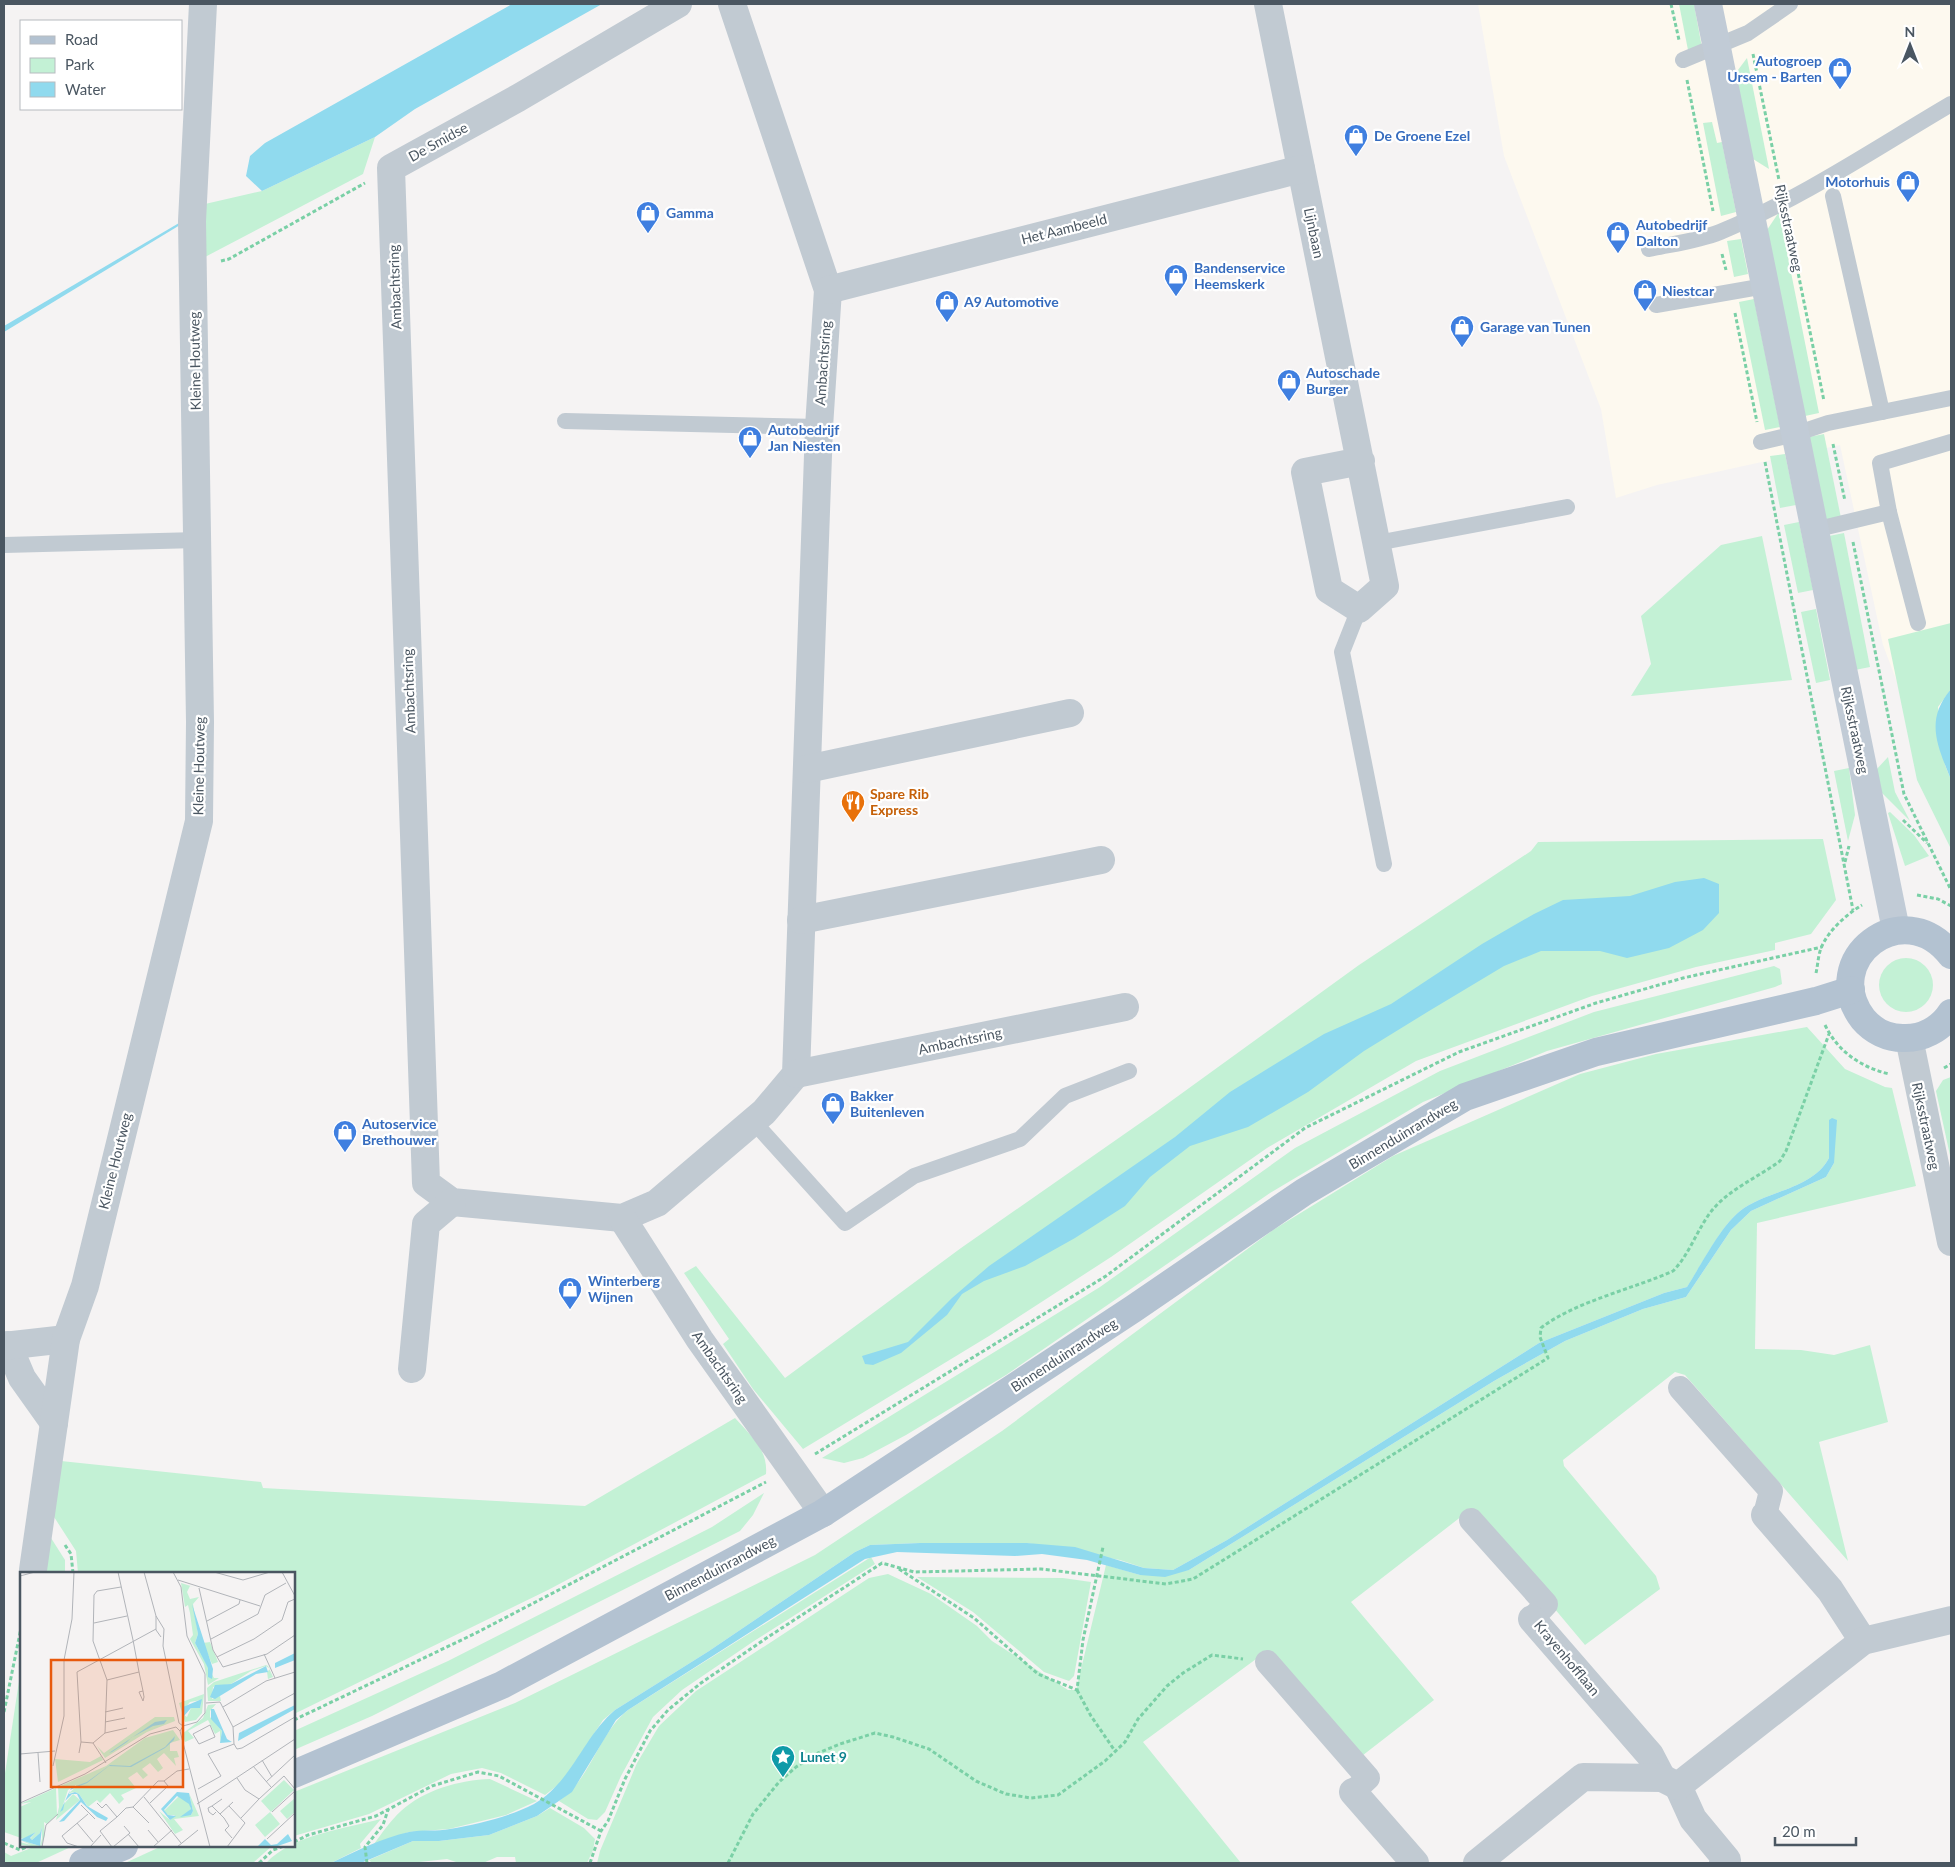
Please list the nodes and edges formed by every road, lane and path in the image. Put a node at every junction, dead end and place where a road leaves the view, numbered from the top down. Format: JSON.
{"nodes":[{"id":1,"x":203,"y":4,"type":"edge"},
{"id":2,"x":678,"y":4,"type":"edge"},
{"id":3,"x":732,"y":4,"type":"edge"},
{"id":4,"x":1268,"y":4,"type":"edge"},
{"id":5,"x":1708,"y":4,"type":"edge"},
{"id":6,"x":1790,"y":4,"type":"edge"},
{"id":7,"x":1748,"y":33,"type":"junction"},
{"id":8,"x":1716,"y":47,"type":"junction"},
{"id":9,"x":1683,"y":60,"type":"dead end"},
{"id":10,"x":1951,"y":104,"type":"edge"},
{"id":11,"x":390,"y":168,"type":"junction"},
{"id":12,"x":1301,"y":169,"type":"junction"},
{"id":13,"x":1833,"y":196,"type":"dead end"},
{"id":14,"x":1784,"y":202,"type":"junction"},
{"id":15,"x":1751,"y":218,"type":"junction"},
{"id":16,"x":1649,"y":249,"type":"dead end"},
{"id":17,"x":193,"y":268,"type":"junction"},
{"id":18,"x":1765,"y":286,"type":"junction"},
{"id":19,"x":828,"y":290,"type":"junction"},
{"id":20,"x":1656,"y":306,"type":"dead end"},
{"id":21,"x":1951,"y":398,"type":"edge"},
{"id":22,"x":1882,"y":412,"type":"junction"},
{"id":23,"x":565,"y":421,"type":"dead end"},
{"id":24,"x":1828,"y":422,"type":"junction"},
{"id":25,"x":819,"y":427,"type":"junction"},
{"id":26,"x":1795,"y":434,"type":"junction"},
{"id":27,"x":1761,"y":442,"type":"dead end"},
{"id":28,"x":1951,"y":442,"type":"edge"},
{"id":29,"x":1361,"y":461,"type":"junction"},
{"id":30,"x":1567,"y":506,"type":"dead end"},
{"id":31,"x":1889,"y":512,"type":"junction"},
{"id":32,"x":1849,"y":522,"type":"junction"},
{"id":33,"x":1814,"y":530,"type":"junction"},
{"id":34,"x":198,"y":540,"type":"junction"},
{"id":35,"x":1377,"y":543,"type":"junction"},
{"id":36,"x":4,"y":544,"type":"edge"},
{"id":37,"x":1359,"y":609,"type":"junction"},
{"id":38,"x":1918,"y":623,"type":"dead end"},
{"id":39,"x":1070,"y":713,"type":"dead end"},
{"id":40,"x":807,"y":769,"type":"junction"},
{"id":41,"x":1101,"y":860,"type":"dead end"},
{"id":42,"x":1384,"y":864,"type":"dead end"},
{"id":43,"x":1951,"y":890,"type":"edge"},
{"id":44,"x":801,"y":920,"type":"junction"},
{"id":45,"x":1896,"y":930,"type":"junction"},
{"id":46,"x":1822,"y":947,"type":"dead end"},
{"id":47,"x":1951,"y":955,"type":"edge"},
{"id":48,"x":1851,"y":990,"type":"junction"},
{"id":49,"x":1125,"y":1007,"type":"dead end"},
{"id":50,"x":1951,"y":1013,"type":"edge"},
{"id":51,"x":1829,"y":1034,"type":"dead end"},
{"id":52,"x":1909,"y":1038,"type":"junction"},
{"id":53,"x":1130,"y":1071,"type":"dead end"},
{"id":54,"x":796,"y":1074,"type":"junction"},
{"id":55,"x":753,"y":1121,"type":"junction"},
{"id":56,"x":452,"y":1202,"type":"junction"},
{"id":57,"x":622,"y":1218,"type":"junction"},
{"id":58,"x":1950,"y":1232,"type":"edge"},
{"id":59,"x":66,"y":1339,"type":"junction"},
{"id":60,"x":6,"y":1345,"type":"edge"},
{"id":61,"x":412,"y":1370,"type":"dead end"},
{"id":62,"x":1680,"y":1388,"type":"dead end"},
{"id":63,"x":54,"y":1423,"type":"junction"},
{"id":64,"x":792,"y":1468,"type":"junction"},
{"id":65,"x":823,"y":1513,"type":"junction"},
{"id":66,"x":1765,"y":1515,"type":"joint"},
{"id":67,"x":1471,"y":1520,"type":"dead end"},
{"id":68,"x":1103,"y":1547,"type":"dead end"},
{"id":69,"x":894,"y":1566,"type":"junction"},
{"id":70,"x":33,"y":1570,"type":"dead end"},
{"id":71,"x":1096,"y":1577,"type":"junction"},
{"id":72,"x":1532,"y":1619,"type":"joint"},
{"id":73,"x":1951,"y":1620,"type":"edge"},
{"id":74,"x":20,"y":1633,"type":"edge"},
{"id":75,"x":1863,"y":1641,"type":"junction"},
{"id":76,"x":1267,"y":1662,"type":"joint"},
{"id":77,"x":1076,"y":1690,"type":"junction"},
{"id":78,"x":4,"y":1712,"type":"edge"},
{"id":79,"x":295,"y":1720,"type":"edge"},
{"id":80,"x":1115,"y":1751,"type":"junction"},
{"id":81,"x":295,"y":1774,"type":"edge"},
{"id":82,"x":1670,"y":1782,"type":"junction"},
{"id":83,"x":1353,"y":1792,"type":"joint"},
{"id":84,"x":388,"y":1810,"type":"junction"},
{"id":85,"x":601,"y":1831,"type":"junction"},
{"id":86,"x":295,"y":1842,"type":"edge"},
{"id":87,"x":4,"y":1843,"type":"edge"},
{"id":88,"x":26,"y":1847,"type":"edge"},
{"id":89,"x":122,"y":1847,"type":"edge"},
{"id":90,"x":281,"y":1847,"type":"edge"},
{"id":91,"x":83,"y":1863,"type":"edge"},
{"id":92,"x":259,"y":1863,"type":"edge"},
{"id":93,"x":367,"y":1863,"type":"edge"},
{"id":94,"x":590,"y":1863,"type":"edge"},
{"id":95,"x":728,"y":1863,"type":"edge"},
{"id":96,"x":1415,"y":1863,"type":"edge"},
{"id":97,"x":1477,"y":1863,"type":"edge"},
{"id":98,"x":1723,"y":1863,"type":"edge"}],
"edges":[{"from":1,"to":17,"type":"street","name":"Kleine Houtweg"},
{"from":2,"to":11,"type":"street","name":"De Smidse"},
{"from":3,"to":19,"type":"street","name":"Ambachtsring"},
{"from":4,"to":12,"type":"street","name":"Lijnbaan"},
{"from":5,"to":8,"type":"main road","name":"Rijksstraatweg"},
{"from":6,"to":7,"type":"lane"},
{"from":7,"to":8,"type":"lane"},
{"from":7,"to":14,"type":"path","name":"Rijksstraatweg"},
{"from":8,"to":9,"type":"lane"},
{"from":8,"to":15,"type":"main road","name":"Rijksstraatweg"},
{"from":10,"to":14,"type":"lane"},
{"from":11,"to":17,"type":"path"},
{"from":11,"to":56,"type":"street","name":"Ambachtsring"},
{"from":12,"to":19,"type":"street","name":"Het Aambeeld"},
{"from":12,"to":29,"type":"street","name":"Lijnbaan"},
{"from":13,"to":22,"type":"lane"},
{"from":14,"to":15,"type":"lane"},
{"from":14,"to":24,"type":"path","name":"Rijksstraatweg"},
{"from":15,"to":16,"type":"lane"},
{"from":15,"to":18,"type":"main road","name":"Rijksstraatweg"},
{"from":17,"to":34,"type":"street","name":"Kleine Houtweg"},
{"from":18,"to":20,"type":"lane"},
{"from":18,"to":26,"type":"main road","name":"Rijksstraatweg"},
{"from":19,"to":25,"type":"street","name":"Ambachtsring"},
{"from":21,"to":22,"type":"lane"},
{"from":22,"to":24,"type":"lane"},
{"from":23,"to":25,"type":"lane"},
{"from":24,"to":26,"type":"lane"},
{"from":24,"to":32,"type":"path","name":"Rijksstraatweg"},
{"from":25,"to":40,"type":"street","name":"Ambachtsring"},
{"from":26,"to":27,"type":"lane"},
{"from":26,"to":33,"type":"main road","name":"Rijksstraatweg"},
{"from":28,"to":31,"type":"lane"},
{"from":29,"to":35,"type":"street","name":"Lijnbaan"},
{"from":29,"to":37,"type":"street"},
{"from":30,"to":35,"type":"lane"},
{"from":31,"to":32,"type":"lane"},
{"from":31,"to":38,"type":"lane"},
{"from":32,"to":33,"type":"lane"},
{"from":32,"to":43,"type":"path","name":"Rijksstraatweg"},
{"from":33,"to":45,"type":"main road","name":"Rijksstraatweg"},
{"from":34,"to":36,"type":"lane"},
{"from":34,"to":59,"type":"street","name":"Kleine Houtweg"},
{"from":35,"to":37,"type":"street","name":"Lijnbaan"},
{"from":37,"to":42,"type":"lane"},
{"from":39,"to":40,"type":"street"},
{"from":40,"to":44,"type":"street","name":"Ambachtsring"},
{"from":41,"to":44,"type":"street"},
{"from":44,"to":54,"type":"street","name":"Ambachtsring"},
{"from":45,"to":47,"type":"main road"},
{"from":45,"to":48,"type":"main road"},
{"from":46,"to":64,"type":"path"},
{"from":48,"to":52,"type":"main road"},
{"from":48,"to":65,"type":"main road","name":"Binnenduinrandweg"},
{"from":49,"to":54,"type":"street","name":"Ambachtsring"},
{"from":50,"to":52,"type":"main road"},
{"from":51,"to":71,"type":"path"},
{"from":52,"to":58,"type":"street","name":"Rijksstraatweg"},
{"from":53,"to":55,"type":"lane"},
{"from":54,"to":55,"type":"street"},
{"from":55,"to":57,"type":"street"},
{"from":56,"to":57,"type":"street"},
{"from":56,"to":61,"type":"street"},
{"from":57,"to":64,"type":"street","name":"Ambachtsring"},
{"from":59,"to":60,"type":"street"},
{"from":59,"to":63,"type":"street","name":"Kleine Houtweg"},
{"from":60,"to":63,"type":"street"},
{"from":62,"to":66,"type":"street"},
{"from":63,"to":70,"type":"street","name":"Kleine Houtweg"},
{"from":64,"to":65,"type":"street","name":"Ambachtsring"},
{"from":64,"to":79,"type":"path"},
{"from":65,"to":81,"type":"main road","name":"Binnenduinrandweg"},
{"from":66,"to":75,"type":"street"},
{"from":67,"to":72,"type":"street","name":"Krayenhofflaan"},
{"from":68,"to":71,"type":"path"},
{"from":69,"to":71,"type":"path"},
{"from":69,"to":77,"type":"path"},
{"from":69,"to":85,"type":"path"},
{"from":71,"to":77,"type":"path"},
{"from":72,"to":82,"type":"street","name":"Krayenhofflaan"},
{"from":73,"to":75,"type":"street"},
{"from":74,"to":78,"type":"path"},
{"from":75,"to":82,"type":"street"},
{"from":76,"to":80,"type":"path"},
{"from":76,"to":83,"type":"street"},
{"from":77,"to":80,"type":"path"},
{"from":80,"to":95,"type":"path"},
{"from":82,"to":97,"type":"street"},
{"from":82,"to":98,"type":"street","name":"Krayenhofflaan"},
{"from":83,"to":96,"type":"street"},
{"from":84,"to":85,"type":"path"},
{"from":84,"to":86,"type":"path"},
{"from":84,"to":93,"type":"path"},
{"from":85,"to":94,"type":"path"},
{"from":87,"to":88,"type":"path"},
{"from":89,"to":91,"type":"main road"},
{"from":90,"to":92,"type":"path"}]}
